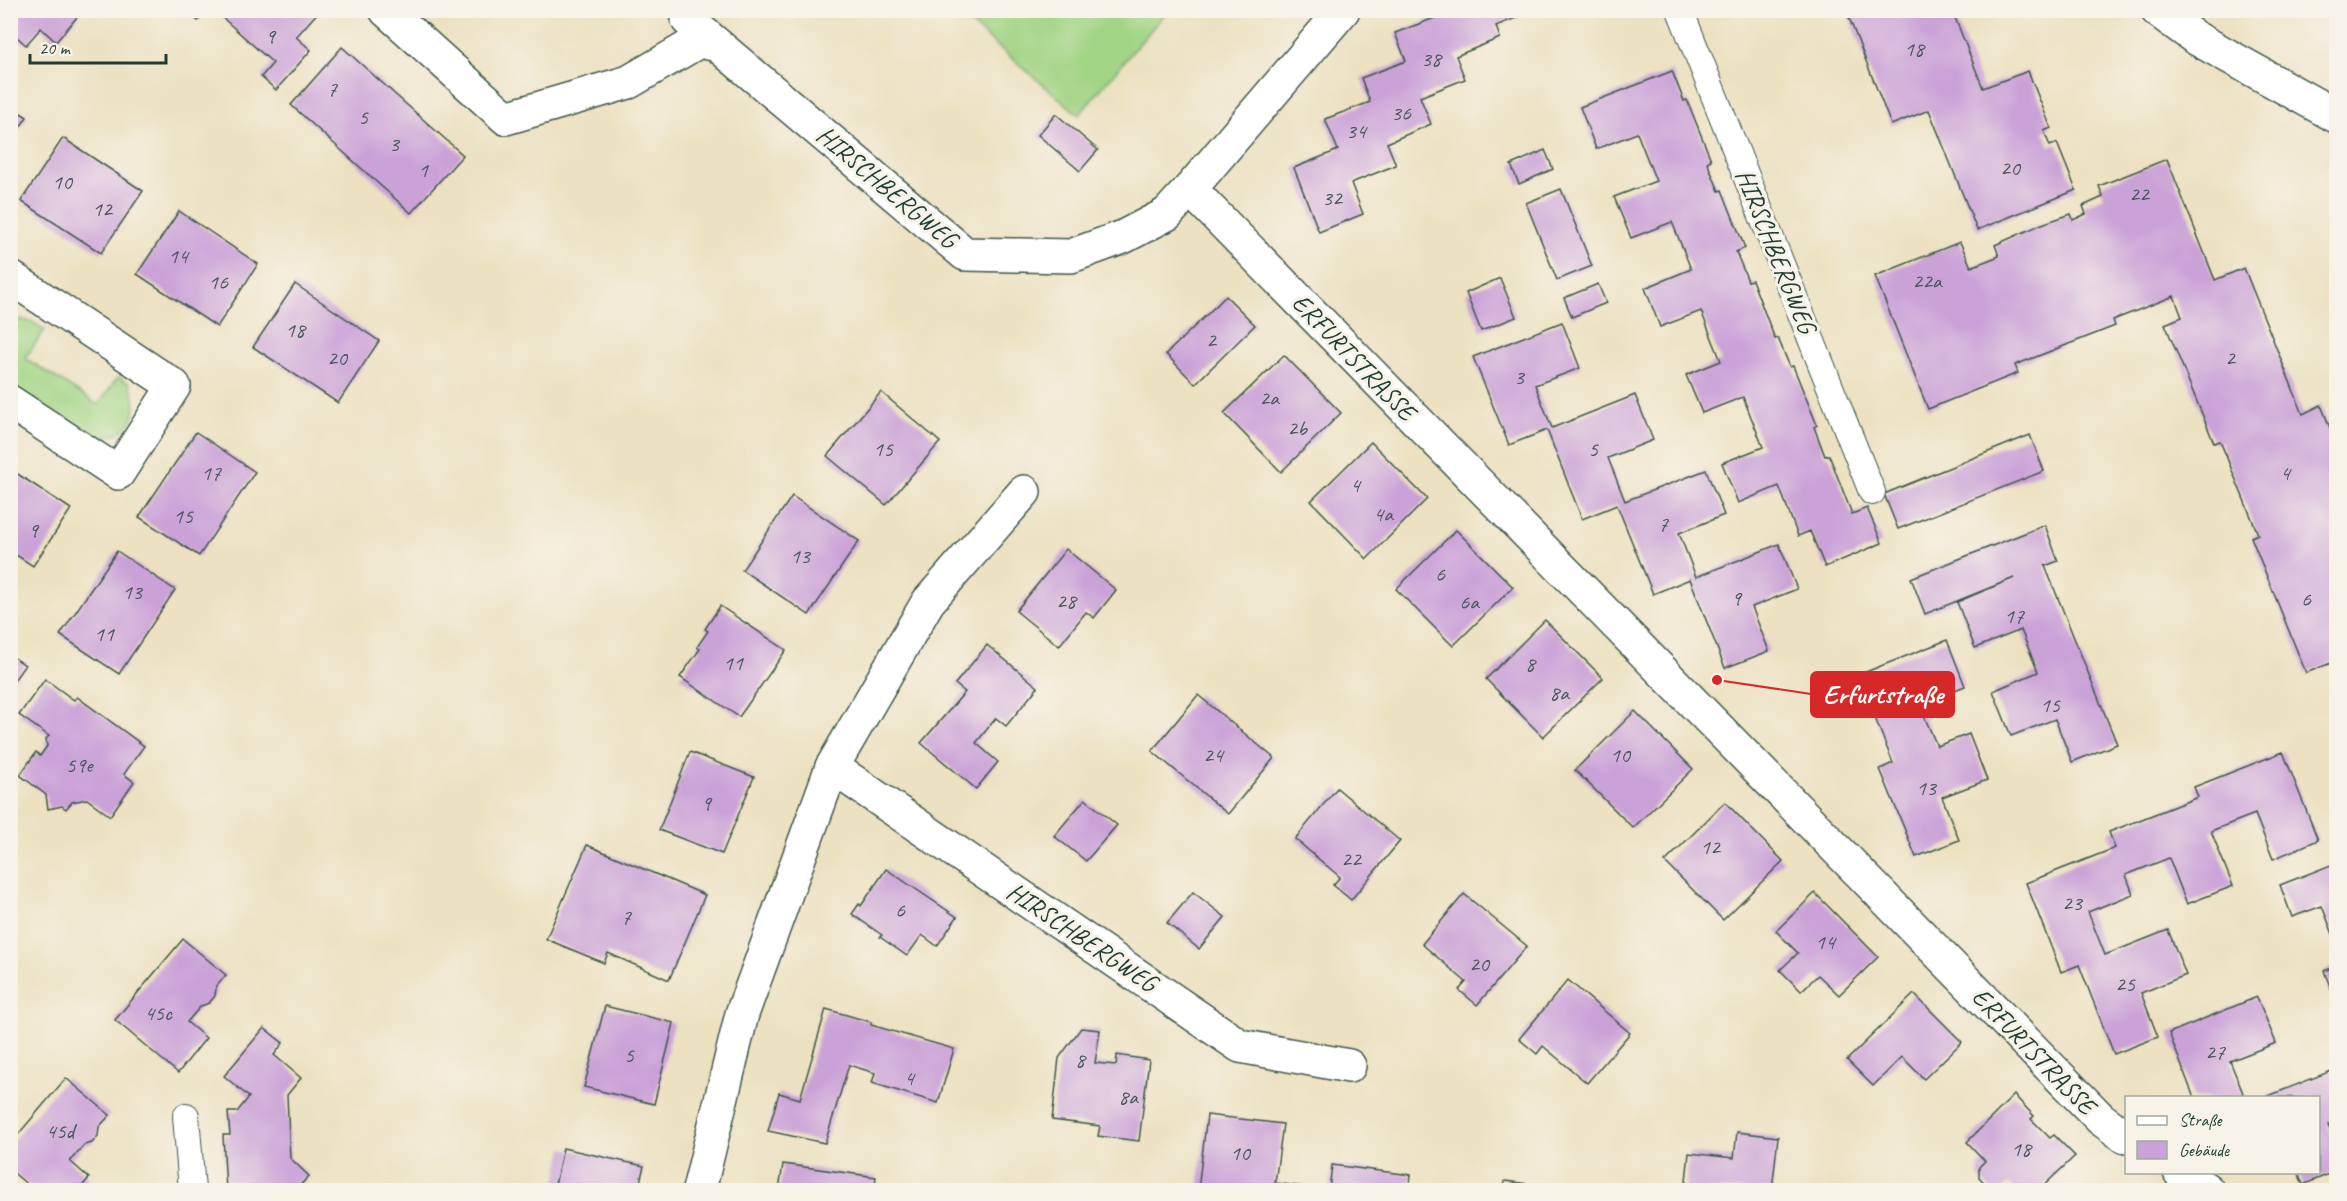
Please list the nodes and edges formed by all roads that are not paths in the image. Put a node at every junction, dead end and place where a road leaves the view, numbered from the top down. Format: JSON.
{"nodes":[{"id":1,"x":386,"y":10,"type":"edge"},
{"id":2,"x":1343,"y":10,"type":"edge"},
{"id":3,"x":1680,"y":10,"type":"edge"},
{"id":4,"x":2157,"y":10,"type":"edge"},
{"id":5,"x":688,"y":20,"type":"dead end"},
{"id":6,"x":714,"y":44,"type":"junction"},
{"id":7,"x":2337,"y":116,"type":"edge"},
{"id":8,"x":1190,"y":189,"type":"junction"},
{"id":9,"x":10,"y":277,"type":"edge"},
{"id":10,"x":10,"y":402,"type":"edge"},
{"id":11,"x":1024,"y":492,"type":"dead end"},
{"id":12,"x":1872,"y":492,"type":"dead end"},
{"id":13,"x":832,"y":767,"type":"junction"},
{"id":14,"x":1349,"y":1066,"type":"dead end"},
{"id":15,"x":186,"y":1116,"type":"dead end"},
{"id":16,"x":2125,"y":1136,"type":"edge"},
{"id":17,"x":2182,"y":1174,"type":"edge"},
{"id":18,"x":192,"y":1191,"type":"edge"},
{"id":19,"x":699,"y":1191,"type":"edge"},
{"id":20,"x":2207,"y":1191,"type":"edge"}],
"edges":[{"from":1,"to":6,"type":"street"},
{"from":2,"to":8,"type":"street","name":"HIRSCHBERGWEG"},
{"from":3,"to":12,"type":"lane","name":"HIRSCHBERGWEG"},
{"from":4,"to":7,"type":"street"},
{"from":5,"to":6,"type":"street","name":"HIRSCHBERGWEG"},
{"from":6,"to":8,"type":"street","name":"HIRSCHBERGWEG"},
{"from":8,"to":16,"type":"street","name":"ERFURTSTRASSE"},
{"from":9,"to":10,"type":"street"},
{"from":11,"to":13,"type":"street"},
{"from":13,"to":14,"type":"street","name":"HIRSCHBERGWEG"},
{"from":13,"to":19,"type":"street"},
{"from":15,"to":18,"type":"lane"},
{"from":17,"to":20,"type":"street"}]}
